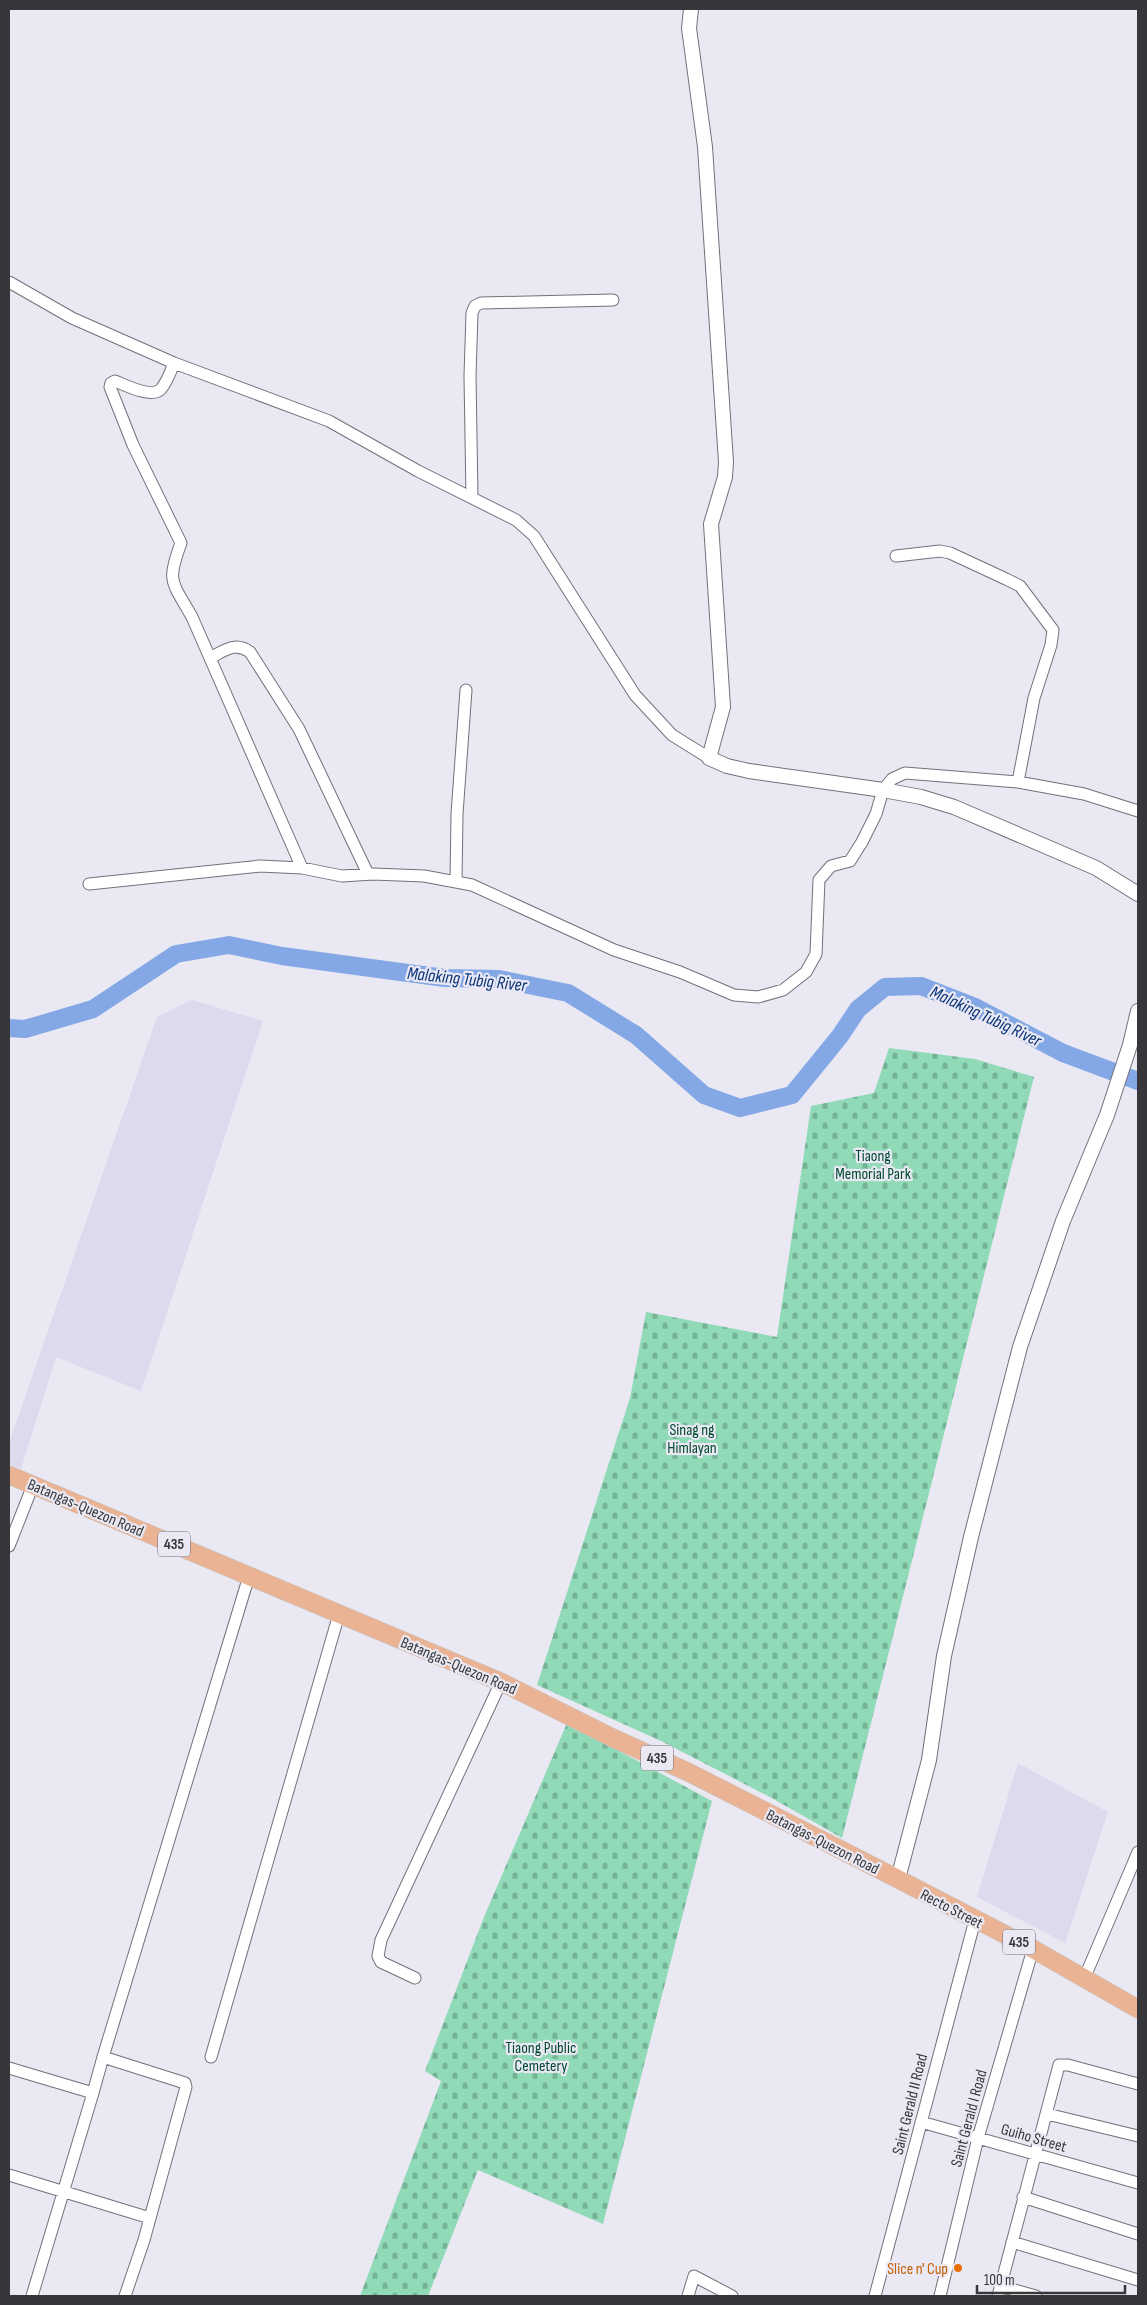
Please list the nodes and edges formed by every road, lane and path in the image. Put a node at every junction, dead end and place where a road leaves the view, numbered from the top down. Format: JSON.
{"nodes":[{"id":1,"x":691,"y":9,"type":"edge"},
{"id":2,"x":9,"y":282,"type":"edge"},
{"id":3,"x":613,"y":300,"type":"dead end"},
{"id":4,"x":174,"y":363,"type":"junction"},
{"id":5,"x":472,"y":498,"type":"junction"},
{"id":6,"x":896,"y":556,"type":"dead end"},
{"id":7,"x":210,"y":658,"type":"junction"},
{"id":8,"x":466,"y":690,"type":"dead end"},
{"id":9,"x":709,"y":758,"type":"junction"},
{"id":10,"x":1018,"y":782,"type":"junction"},
{"id":11,"x":883,"y":790,"type":"junction"},
{"id":12,"x":1138,"y":811,"type":"edge"},
{"id":13,"x":302,"y":868,"type":"junction"},
{"id":14,"x":368,"y":874,"type":"junction"},
{"id":15,"x":456,"y":882,"type":"junction"},
{"id":16,"x":89,"y":884,"type":"dead end"},
{"id":17,"x":1138,"y":894,"type":"edge"},
{"id":18,"x":1138,"y":1011,"type":"edge"},
{"id":19,"x":9,"y":1475,"type":"edge"},
{"id":20,"x":33,"y":1485,"type":"junction"},
{"id":21,"x":9,"y":1546,"type":"edge"},
{"id":22,"x":249,"y":1576,"type":"junction"},
{"id":23,"x":339,"y":1614,"type":"junction"},
{"id":24,"x":501,"y":1682,"type":"junction"},
{"id":25,"x":1138,"y":1852,"type":"edge"},
{"id":26,"x":898,"y":1879,"type":"junction"},
{"id":27,"x":975,"y":1920,"type":"junction"},
{"id":28,"x":1033,"y":1950,"type":"junction"},
{"id":29,"x":415,"y":1978,"type":"dead end"},
{"id":30,"x":1084,"y":1979,"type":"junction"},
{"id":31,"x":1138,"y":2009,"type":"edge"},
{"id":32,"x":102,"y":2057,"type":"junction"},
{"id":33,"x":211,"y":2058,"type":"dead end"},
{"id":34,"x":9,"y":2068,"type":"edge"},
{"id":35,"x":1138,"y":2084,"type":"edge"},
{"id":36,"x":93,"y":2093,"type":"junction"},
{"id":37,"x":1047,"y":2114,"type":"junction"},
{"id":38,"x":921,"y":2122,"type":"junction"},
{"id":39,"x":1138,"y":2136,"type":"edge"},
{"id":40,"x":978,"y":2138,"type":"junction"},
{"id":41,"x":1036,"y":2155,"type":"junction"},
{"id":42,"x":9,"y":2175,"type":"edge"},
{"id":43,"x":1138,"y":2183,"type":"edge"},
{"id":44,"x":64,"y":2191,"type":"junction"},
{"id":45,"x":1024,"y":2197,"type":"junction"},
{"id":46,"x":150,"y":2218,"type":"junction"},
{"id":47,"x":1138,"y":2234,"type":"edge"},
{"id":48,"x":1012,"y":2242,"type":"junction"},
{"id":49,"x":1138,"y":2280,"type":"edge"},
{"id":50,"x":999,"y":2291,"type":"edge"},
{"id":51,"x":32,"y":2296,"type":"edge"},
{"id":52,"x":125,"y":2296,"type":"edge"},
{"id":53,"x":688,"y":2296,"type":"edge"},
{"id":54,"x":732,"y":2296,"type":"edge"},
{"id":55,"x":875,"y":2296,"type":"edge"},
{"id":56,"x":940,"y":2296,"type":"edge"},
{"id":57,"x":1036,"y":2296,"type":"edge"}],
"edges":[{"from":1,"to":9,"type":"street"},
{"from":2,"to":4,"type":"street"},
{"from":3,"to":5,"type":"street"},
{"from":4,"to":5,"type":"street"},
{"from":4,"to":7,"type":"street"},
{"from":5,"to":9,"type":"street"},
{"from":6,"to":10,"type":"street"},
{"from":7,"to":13,"type":"street"},
{"from":7,"to":14,"type":"street"},
{"from":8,"to":15,"type":"street"},
{"from":9,"to":11,"type":"street"},
{"from":10,"to":11,"type":"street"},
{"from":10,"to":12,"type":"street"},
{"from":11,"to":15,"type":"street"},
{"from":11,"to":17,"type":"street"},
{"from":13,"to":14,"type":"street"},
{"from":13,"to":16,"type":"street"},
{"from":14,"to":15,"type":"street"},
{"from":18,"to":26,"type":"street"},
{"from":19,"to":20,"type":"main road","name":"Batangas-Quezon Road","number":"435"},
{"from":20,"to":21,"type":"street"},
{"from":20,"to":22,"type":"main road","name":"Batangas-Quezon Road","number":"435"},
{"from":22,"to":23,"type":"main road","name":"Batangas-Quezon Road","number":"435"},
{"from":22,"to":32,"type":"street"},
{"from":23,"to":24,"type":"main road","name":"Batangas-Quezon Road","number":"435"},
{"from":23,"to":33,"type":"street"},
{"from":24,"to":26,"type":"main road","name":"Batangas-Quezon Road","number":"435"},
{"from":24,"to":29,"type":"street"},
{"from":25,"to":30,"type":"street"},
{"from":26,"to":27,"type":"main road","name":"Recto Street","number":"435"},
{"from":27,"to":28,"type":"main road","name":"Recto Street","number":"435"},
{"from":27,"to":38,"type":"street","name":"Saint Gerald II Road"},
{"from":28,"to":30,"type":"main road","name":"Recto Street","number":"435"},
{"from":28,"to":40,"type":"street","name":"Saint Gerald I Road"},
{"from":30,"to":31,"type":"main road","name":"Recto Street","number":"435"},
{"from":32,"to":36,"type":"street"},
{"from":32,"to":46,"type":"street"},
{"from":34,"to":36,"type":"street"},
{"from":35,"to":37,"type":"street"},
{"from":36,"to":44,"type":"street"},
{"from":37,"to":39,"type":"street"},
{"from":37,"to":41,"type":"street"},
{"from":38,"to":40,"type":"street","name":"Guiho Street"},
{"from":38,"to":55,"type":"street","name":"Saint Gerald II Road"},
{"from":40,"to":41,"type":"street","name":"Guiho Street"},
{"from":40,"to":56,"type":"street","name":"Saint Gerald I Road"},
{"from":41,"to":43,"type":"street","name":"Guiho Street"},
{"from":41,"to":45,"type":"street"},
{"from":42,"to":44,"type":"street"},
{"from":44,"to":46,"type":"street"},
{"from":44,"to":51,"type":"street"},
{"from":45,"to":47,"type":"street"},
{"from":45,"to":48,"type":"street"},
{"from":46,"to":52,"type":"street"},
{"from":48,"to":49,"type":"street"},
{"from":48,"to":50,"type":"street"},
{"from":50,"to":57,"type":"street"},
{"from":53,"to":54,"type":"street"}]}
